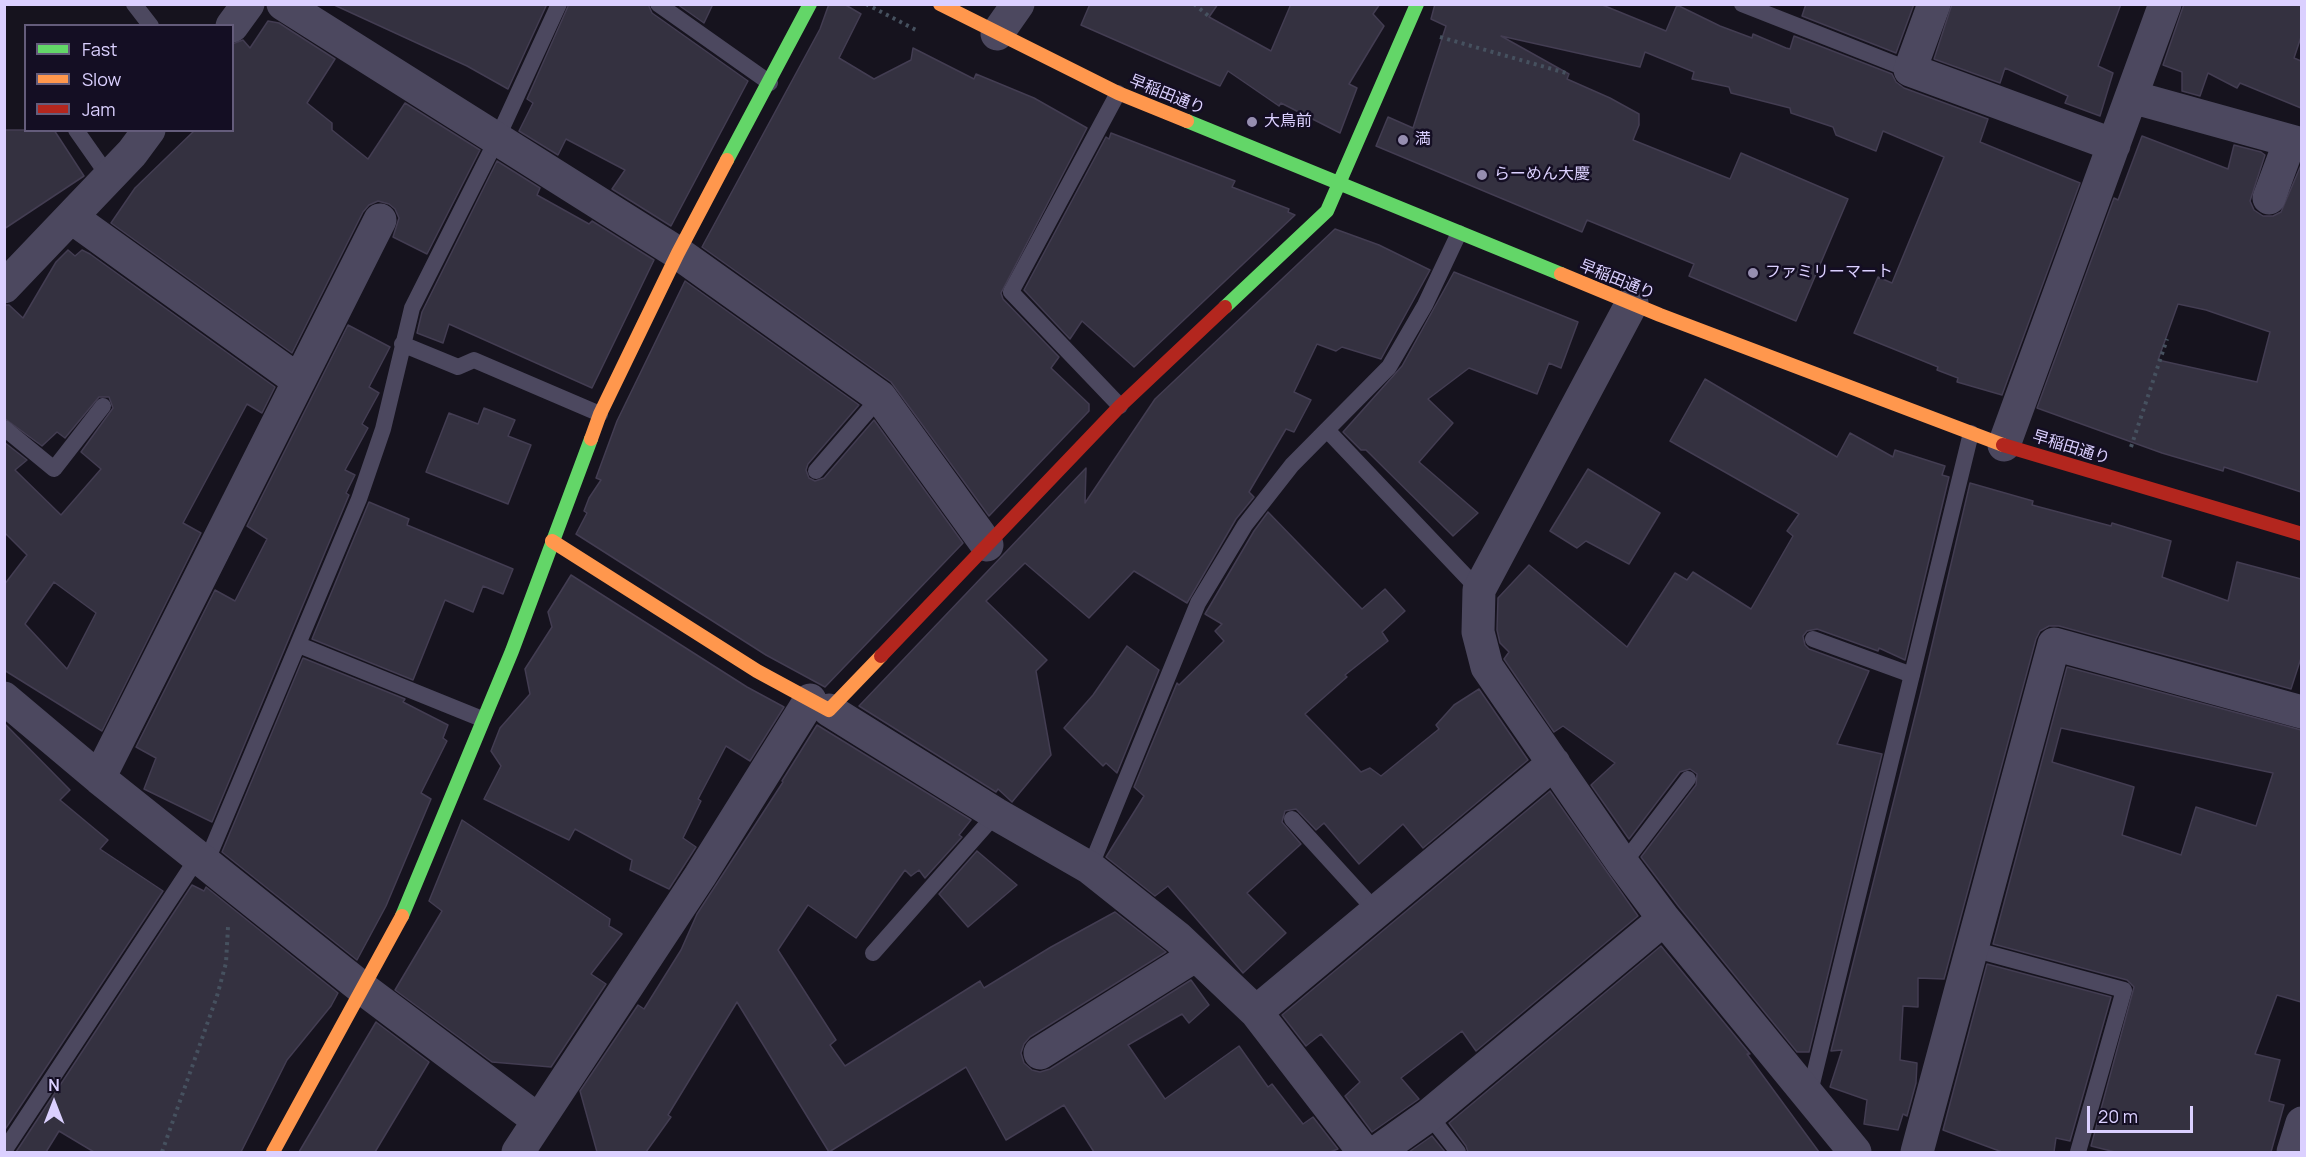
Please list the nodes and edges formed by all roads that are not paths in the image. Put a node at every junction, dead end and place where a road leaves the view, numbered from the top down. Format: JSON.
{"nodes":[{"id":1,"x":134,"y":4,"type":"edge"},
{"id":2,"x":248,"y":4,"type":"edge"},
{"id":3,"x":283,"y":4,"type":"edge"},
{"id":4,"x":559,"y":4,"type":"edge"},
{"id":5,"x":658,"y":4,"type":"edge"},
{"id":6,"x":810,"y":4,"type":"edge"},
{"id":7,"x":940,"y":4,"type":"edge"},
{"id":8,"x":1018,"y":4,"type":"edge"},
{"id":9,"x":1417,"y":4,"type":"edge"},
{"id":10,"x":1742,"y":4,"type":"edge"},
{"id":11,"x":1934,"y":4,"type":"edge"},
{"id":12,"x":2165,"y":4,"type":"edge"},
{"id":13,"x":149,"y":24,"type":"edge"},
{"id":14,"x":233,"y":24,"type":"edge"},
{"id":15,"x":997,"y":34,"type":"junction"},
{"id":16,"x":1910,"y":70,"type":"junction"},
{"id":17,"x":770,"y":83,"type":"junction"},
{"id":18,"x":1118,"y":93,"type":"junction"},
{"id":19,"x":2132,"y":97,"type":"junction"},
{"id":20,"x":77,"y":132,"type":"edge"},
{"id":21,"x":147,"y":132,"type":"edge"},
{"id":22,"x":497,"y":139,"type":"junction"},
{"id":23,"x":2296,"y":143,"type":"edge"},
{"id":24,"x":2114,"y":145,"type":"junction"},
{"id":25,"x":109,"y":177,"type":"junction"},
{"id":26,"x":1340,"y":183,"type":"junction"},
{"id":27,"x":2269,"y":198,"type":"dead end"},
{"id":28,"x":71,"y":217,"type":"junction"},
{"id":29,"x":380,"y":220,"type":"dead end"},
{"id":30,"x":1459,"y":233,"type":"junction"},
{"id":31,"x":678,"y":253,"type":"junction"},
{"id":32,"x":6,"y":281,"type":"edge"},
{"id":33,"x":1632,"y":303,"type":"junction"},
{"id":34,"x":402,"y":344,"type":"junction"},
{"id":35,"x":299,"y":381,"type":"junction"},
{"id":36,"x":880,"y":397,"type":"junction"},
{"id":37,"x":103,"y":406,"type":"dead end"},
{"id":38,"x":1120,"y":406,"type":"junction"},
{"id":39,"x":600,"y":414,"type":"junction"},
{"id":40,"x":4,"y":428,"type":"edge"},
{"id":41,"x":1327,"y":430,"type":"junction"},
{"id":42,"x":1971,"y":433,"type":"junction"},
{"id":43,"x":2004,"y":445,"type":"junction"},
{"id":44,"x":816,"y":471,"type":"dead end"},
{"id":45,"x":2301,"y":534,"type":"edge"},
{"id":46,"x":552,"y":541,"type":"junction"},
{"id":47,"x":987,"y":545,"type":"junction"},
{"id":48,"x":1479,"y":590,"type":"junction"},
{"id":49,"x":1813,"y":639,"type":"dead end"},
{"id":50,"x":299,"y":645,"type":"junction"},
{"id":51,"x":1912,"y":675,"type":"junction"},
{"id":52,"x":4,"y":698,"type":"edge"},
{"id":53,"x":819,"y":705,"type":"junction"},
{"id":54,"x":2301,"y":712,"type":"edge"},
{"id":55,"x":482,"y":719,"type":"junction"},
{"id":56,"x":1554,"y":764,"type":"junction"},
{"id":57,"x":99,"y":778,"type":"junction"},
{"id":58,"x":1688,"y":779,"type":"dead end"},
{"id":59,"x":996,"y":814,"type":"junction"},
{"id":60,"x":1292,"y":819,"type":"dead end"},
{"id":61,"x":202,"y":860,"type":"junction"},
{"id":62,"x":1623,"y":864,"type":"junction"},
{"id":63,"x":1090,"y":868,"type":"junction"},
{"id":64,"x":1377,"y":912,"type":"junction"},
{"id":65,"x":1664,"y":919,"type":"junction"},
{"id":66,"x":1972,"y":950,"type":"junction"},
{"id":67,"x":873,"y":953,"type":"dead end"},
{"id":68,"x":1196,"y":955,"type":"junction"},
{"id":69,"x":362,"y":988,"type":"junction"},
{"id":70,"x":1256,"y":1012,"type":"junction"},
{"id":71,"x":1040,"y":1053,"type":"dead end"},
{"id":72,"x":1809,"y":1097,"type":"junction"},
{"id":73,"x":1429,"y":1115,"type":"junction"},
{"id":74,"x":538,"y":1120,"type":"junction"},
{"id":75,"x":2301,"y":1123,"type":"edge"},
{"id":76,"x":4,"y":1152,"type":"edge"},
{"id":77,"x":273,"y":1152,"type":"edge"},
{"id":78,"x":518,"y":1152,"type":"edge"},
{"id":79,"x":1364,"y":1152,"type":"edge"},
{"id":80,"x":1377,"y":1152,"type":"edge"},
{"id":81,"x":1458,"y":1152,"type":"edge"},
{"id":82,"x":1855,"y":1152,"type":"edge"},
{"id":83,"x":1917,"y":1152,"type":"edge"},
{"id":84,"x":2078,"y":1152,"type":"edge"},
{"id":85,"x":2293,"y":1152,"type":"edge"}],
"edges":[{"from":1,"to":13,"type":"lane"},
{"from":2,"to":14,"type":"street"},
{"from":3,"to":22,"type":"street"},
{"from":4,"to":22,"type":"lane"},
{"from":5,"to":17,"type":"lane"},
{"from":6,"to":17,"type":"street"},
{"from":7,"to":15,"type":"street","name":"早稲田通り"},
{"from":8,"to":15,"type":"street"},
{"from":9,"to":26,"type":"street"},
{"from":10,"to":16,"type":"lane"},
{"from":11,"to":16,"type":"street"},
{"from":12,"to":19,"type":"street"},
{"from":15,"to":18,"type":"street","name":"早稲田通り"},
{"from":16,"to":24,"type":"street"},
{"from":17,"to":31,"type":"street"},
{"from":18,"to":26,"type":"street","name":"早稲田通り"},
{"from":18,"to":38,"type":"lane"},
{"from":19,"to":23,"type":"street"},
{"from":19,"to":24,"type":"street"},
{"from":20,"to":25,"type":"lane"},
{"from":21,"to":25,"type":"street"},
{"from":22,"to":31,"type":"street"},
{"from":22,"to":34,"type":"lane"},
{"from":23,"to":27,"type":"street"},
{"from":24,"to":43,"type":"street"},
{"from":25,"to":28,"type":"street"},
{"from":26,"to":30,"type":"street","name":"早稲田通り"},
{"from":26,"to":38,"type":"street"},
{"from":28,"to":32,"type":"street"},
{"from":28,"to":35,"type":"street"},
{"from":29,"to":35,"type":"street"},
{"from":30,"to":33,"type":"street","name":"早稲田通り"},
{"from":30,"to":41,"type":"lane"},
{"from":31,"to":36,"type":"street"},
{"from":31,"to":39,"type":"street"},
{"from":33,"to":42,"type":"street","name":"早稲田通り"},
{"from":33,"to":48,"type":"street"},
{"from":34,"to":39,"type":"lane"},
{"from":34,"to":50,"type":"lane"},
{"from":35,"to":57,"type":"street"},
{"from":36,"to":44,"type":"lane"},
{"from":36,"to":47,"type":"street"},
{"from":37,"to":40,"type":"lane"},
{"from":38,"to":47,"type":"street"},
{"from":39,"to":46,"type":"street"},
{"from":41,"to":48,"type":"lane"},
{"from":41,"to":63,"type":"lane"},
{"from":42,"to":43,"type":"street","name":"早稲田通り"},
{"from":42,"to":51,"type":"lane"},
{"from":43,"to":45,"type":"street","name":"早稲田通り"},
{"from":46,"to":53,"type":"street"},
{"from":46,"to":55,"type":"street"},
{"from":47,"to":53,"type":"street"},
{"from":48,"to":56,"type":"street"},
{"from":49,"to":51,"type":"lane"},
{"from":50,"to":55,"type":"lane"},
{"from":50,"to":61,"type":"lane"},
{"from":51,"to":72,"type":"lane"},
{"from":52,"to":57,"type":"street"},
{"from":53,"to":59,"type":"street"},
{"from":53,"to":74,"type":"street"},
{"from":54,"to":66,"type":"street"},
{"from":55,"to":69,"type":"street"},
{"from":56,"to":62,"type":"street"},
{"from":56,"to":64,"type":"street"},
{"from":57,"to":61,"type":"street"},
{"from":58,"to":62,"type":"lane"},
{"from":59,"to":63,"type":"street"},
{"from":59,"to":67,"type":"lane"},
{"from":60,"to":64,"type":"lane"},
{"from":61,"to":69,"type":"street"},
{"from":61,"to":76,"type":"lane"},
{"from":62,"to":65,"type":"street"},
{"from":63,"to":68,"type":"street"},
{"from":64,"to":70,"type":"street"},
{"from":65,"to":72,"type":"street"},
{"from":65,"to":73,"type":"street"},
{"from":66,"to":83,"type":"street"},
{"from":66,"to":84,"type":"lane"},
{"from":68,"to":70,"type":"street"},
{"from":68,"to":71,"type":"street"},
{"from":69,"to":74,"type":"street"},
{"from":69,"to":77,"type":"street"},
{"from":70,"to":79,"type":"street"},
{"from":72,"to":82,"type":"street"},
{"from":73,"to":80,"type":"street"},
{"from":73,"to":81,"type":"lane"},
{"from":74,"to":78,"type":"street"},
{"from":75,"to":85,"type":"street"}]}
